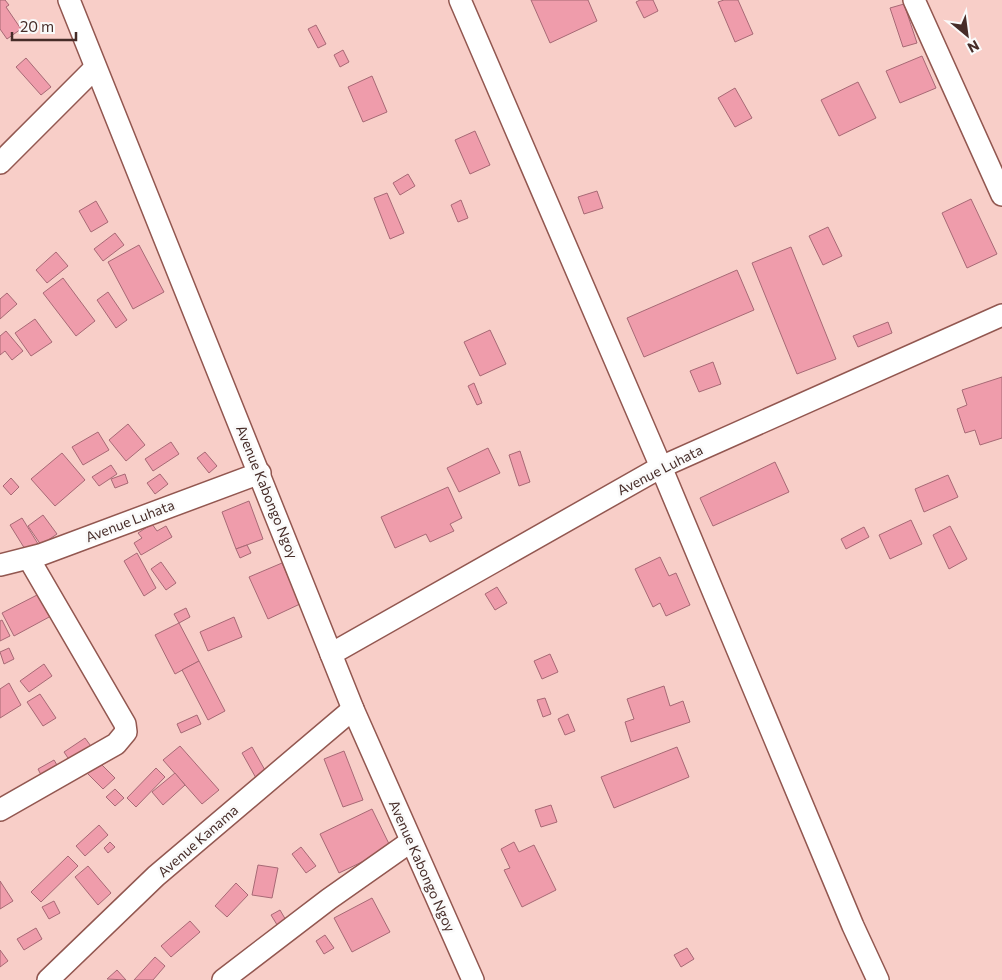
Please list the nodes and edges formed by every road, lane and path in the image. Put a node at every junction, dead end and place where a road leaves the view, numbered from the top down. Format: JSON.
{"nodes":[{"id":1,"x":69,"y":0,"type":"edge"},
{"id":2,"x":460,"y":0,"type":"edge"},
{"id":3,"x":914,"y":0,"type":"edge"},
{"id":4,"x":95,"y":68,"type":"junction"},
{"id":5,"x":0,"y":163,"type":"edge"},
{"id":6,"x":1002,"y":195,"type":"edge"},
{"id":7,"x":1002,"y":315,"type":"edge"},
{"id":8,"x":661,"y":467,"type":"junction"},
{"id":9,"x":260,"y":473,"type":"junction"},
{"id":10,"x":29,"y":559,"type":"junction"},
{"id":11,"x":0,"y":565,"type":"edge"},
{"id":12,"x":332,"y":654,"type":"junction"},
{"id":13,"x":353,"y":708,"type":"junction"},
{"id":14,"x":0,"y":810,"type":"edge"},
{"id":15,"x":410,"y":842,"type":"junction"},
{"id":16,"x":48,"y":980,"type":"edge"},
{"id":17,"x":223,"y":980,"type":"edge"},
{"id":18,"x":473,"y":980,"type":"edge"},
{"id":19,"x":878,"y":980,"type":"edge"}],
"edges":[{"from":1,"to":4,"type":"street","name":"Avenue Kabongo Ngoy"},
{"from":2,"to":8,"type":"street"},
{"from":3,"to":6,"type":"street"},
{"from":4,"to":5,"type":"street"},
{"from":4,"to":9,"type":"street","name":"Avenue Kabongo Ngoy"},
{"from":7,"to":8,"type":"street","name":"Avenue Luhata"},
{"from":8,"to":12,"type":"street","name":"Avenue Luhata"},
{"from":8,"to":19,"type":"street"},
{"from":9,"to":10,"type":"street","name":"Avenue Luhata"},
{"from":9,"to":12,"type":"street","name":"Avenue Kabongo Ngoy"},
{"from":10,"to":11,"type":"street","name":"Avenue Luhata"},
{"from":10,"to":14,"type":"street"},
{"from":12,"to":13,"type":"street","name":"Avenue Kabongo Ngoy"},
{"from":13,"to":15,"type":"street","name":"Avenue Kabongo Ngoy"},
{"from":13,"to":16,"type":"street","name":"Avenue Kanama"},
{"from":15,"to":17,"type":"street"},
{"from":15,"to":18,"type":"street","name":"Avenue Kabongo Ngoy"}]}
